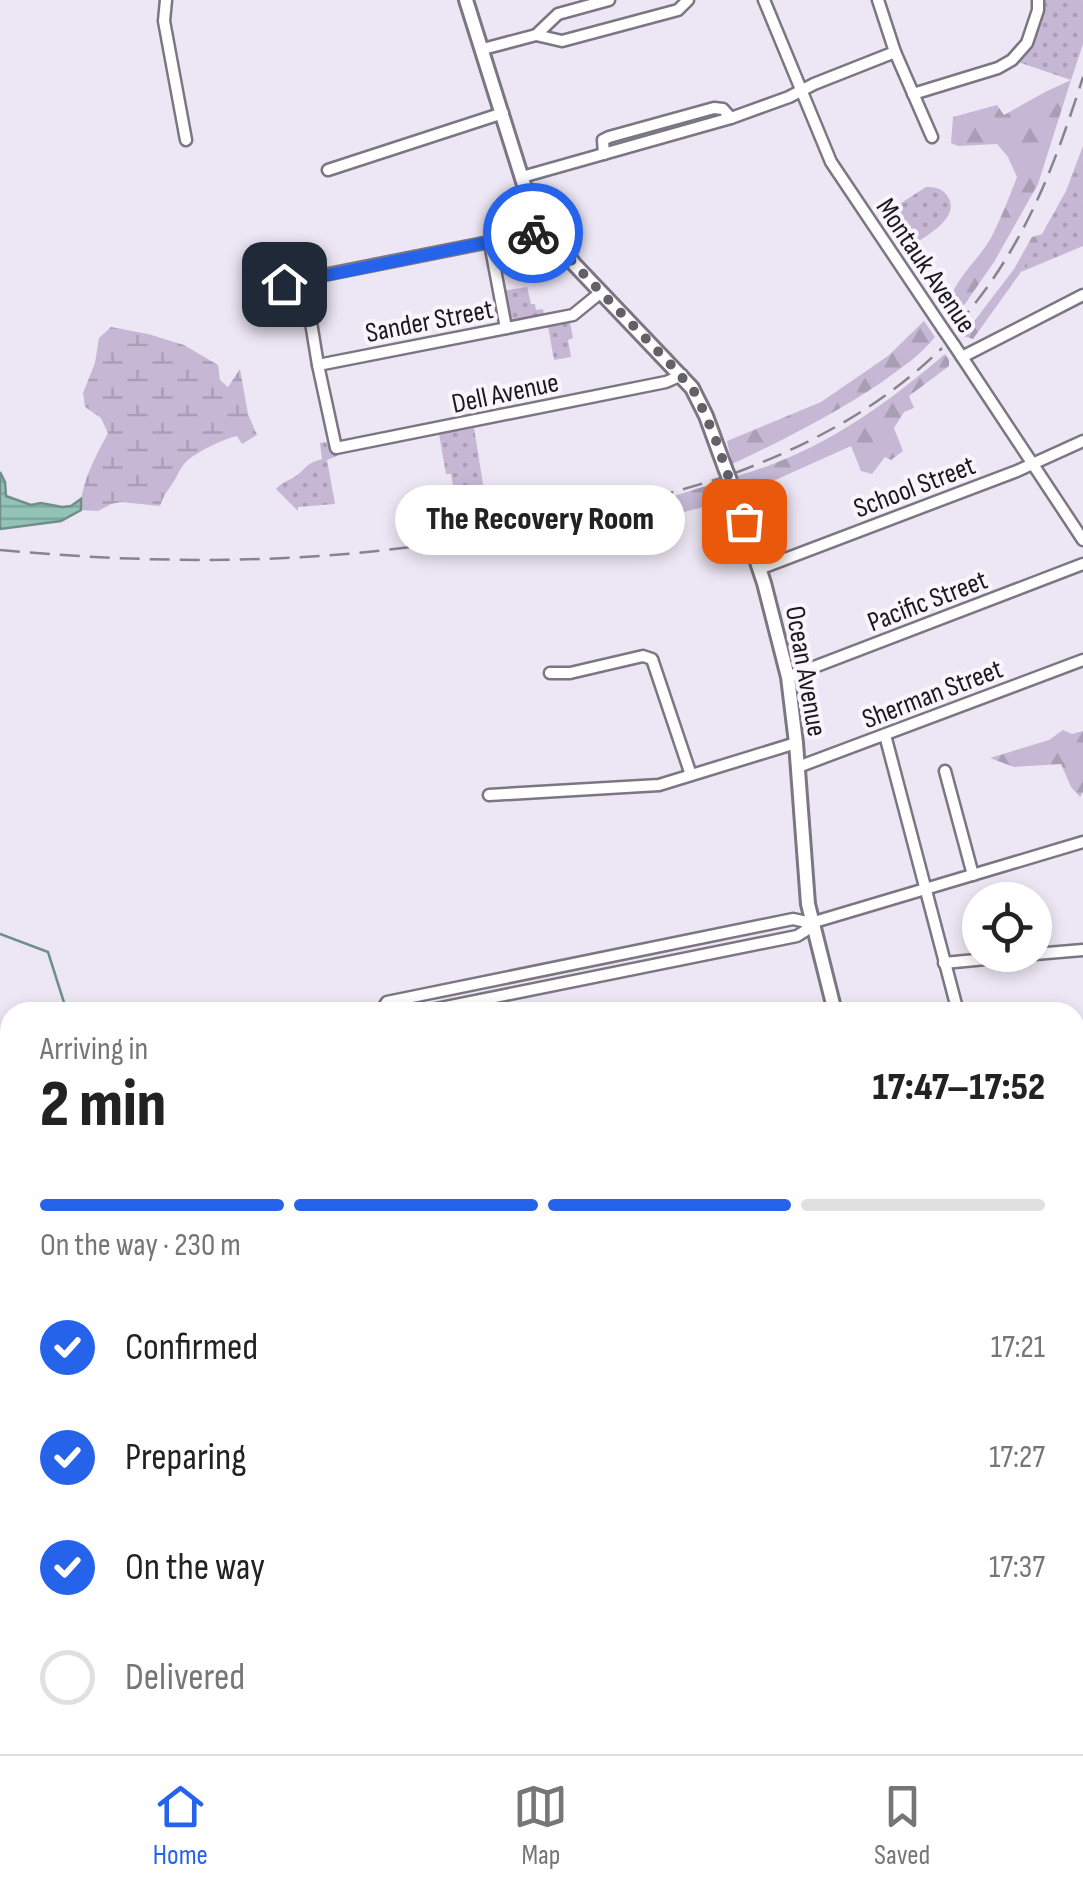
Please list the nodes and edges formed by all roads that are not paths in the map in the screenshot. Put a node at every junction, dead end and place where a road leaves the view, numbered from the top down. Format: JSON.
{"nodes":[{"id":1,"x":166,"y":0,"type":"edge"},
{"id":2,"x":466,"y":0,"type":"edge"},
{"id":3,"x":609,"y":0,"type":"edge"},
{"id":4,"x":688,"y":0,"type":"edge"},
{"id":5,"x":764,"y":0,"type":"edge"},
{"id":6,"x":878,"y":0,"type":"edge"},
{"id":7,"x":1038,"y":0,"type":"edge"},
{"id":8,"x":536,"y":34,"type":"junction"},
{"id":9,"x":482,"y":48,"type":"junction"},
{"id":10,"x":895,"y":52,"type":"junction"},
{"id":11,"x":802,"y":90,"type":"junction"},
{"id":12,"x":913,"y":94,"type":"junction"},
{"id":13,"x":503,"y":113,"type":"junction"},
{"id":14,"x":932,"y":138,"type":"dead end"},
{"id":15,"x":186,"y":140,"type":"dead end"},
{"id":16,"x":328,"y":170,"type":"dead end"},
{"id":17,"x":522,"y":176,"type":"junction"},
{"id":18,"x":549,"y":230,"type":"junction"},
{"id":19,"x":490,"y":242,"type":"junction"},
{"id":20,"x":304,"y":280,"type":"junction"},
{"id":21,"x":264,"y":287,"type":"dead end"},
{"id":22,"x":600,"y":293,"type":"junction"},
{"id":23,"x":1083,"y":295,"type":"edge"},
{"id":24,"x":506,"y":328,"type":"junction"},
{"id":25,"x":962,"y":358,"type":"junction"},
{"id":26,"x":318,"y":366,"type":"junction"},
{"id":27,"x":682,"y":376,"type":"junction"},
{"id":28,"x":1083,"y":441,"type":"edge"},
{"id":29,"x":1033,"y":464,"type":"junction"},
{"id":30,"x":1083,"y":540,"type":"edge"},
{"id":31,"x":1083,"y":564,"type":"edge"},
{"id":32,"x":759,"y":569,"type":"junction"},
{"id":33,"x":1083,"y":660,"type":"edge"},
{"id":34,"x":550,"y":673,"type":"dead end"},
{"id":35,"x":788,"y":678,"type":"junction"},
{"id":36,"x":885,"y":735,"type":"junction"},
{"id":37,"x":796,"y":743,"type":"junction"},
{"id":38,"x":798,"y":767,"type":"junction"},
{"id":39,"x":946,"y":771,"type":"dead end"},
{"id":40,"x":691,"y":776,"type":"junction"},
{"id":41,"x":488,"y":794,"type":"dead end"},
{"id":42,"x":1083,"y":842,"type":"edge"},
{"id":43,"x":973,"y":875,"type":"junction"},
{"id":44,"x":925,"y":889,"type":"junction"},
{"id":45,"x":811,"y":923,"type":"junction"},
{"id":46,"x":692,"y":939,"type":"junction"},
{"id":47,"x":1083,"y":950,"type":"edge"},
{"id":48,"x":1052,"y":953,"type":"edge"},
{"id":49,"x":696,"y":958,"type":"junction"},
{"id":50,"x":962,"y":962,"type":"edge"},
{"id":51,"x":944,"y":964,"type":"junction"},
{"id":52,"x":529,"y":974,"type":"junction"},
{"id":53,"x":533,"y":990,"type":"junction"},
{"id":54,"x":388,"y":1002,"type":"edge"},
{"id":55,"x":472,"y":1002,"type":"edge"},
{"id":56,"x":833,"y":1002,"type":"edge"},
{"id":57,"x":955,"y":1002,"type":"edge"}],
"edges":[{"from":1,"to":15,"type":"street"},
{"from":2,"to":9,"type":"main road","name":"Ocean Avenue"},
{"from":3,"to":8,"type":"street"},
{"from":4,"to":8,"type":"street"},
{"from":5,"to":11,"type":"street","name":"Montauk Avenue"},
{"from":6,"to":10,"type":"street"},
{"from":7,"to":12,"type":"street"},
{"from":8,"to":9,"type":"street"},
{"from":9,"to":13,"type":"main road","name":"Ocean Avenue"},
{"from":10,"to":11,"type":"street"},
{"from":10,"to":12,"type":"street"},
{"from":11,"to":17,"type":"street"},
{"from":11,"to":25,"type":"street","name":"Montauk Avenue","bridge":true},
{"from":12,"to":14,"type":"street"},
{"from":13,"to":16,"type":"street"},
{"from":13,"to":17,"type":"main road","name":"Ocean Avenue"},
{"from":17,"to":18,"type":"main road","name":"Ocean Avenue"},
{"from":18,"to":19,"type":"street"},
{"from":18,"to":22,"type":"main road","name":"Ocean Avenue"},
{"from":19,"to":20,"type":"street"},
{"from":19,"to":24,"type":"street"},
{"from":20,"to":21,"type":"street"},
{"from":20,"to":26,"type":"street"},
{"from":22,"to":24,"type":"street","name":"Sander Street"},
{"from":22,"to":27,"type":"main road","name":"Ocean Avenue"},
{"from":23,"to":25,"type":"street"},
{"from":24,"to":26,"type":"street","name":"Sander Street"},
{"from":25,"to":29,"type":"street","name":"Montauk Avenue"},
{"from":26,"to":27,"type":"street","name":"Dell Avenue"},
{"from":27,"to":32,"type":"main road","name":"Ocean Avenue"},
{"from":28,"to":29,"type":"street","name":"School Street"},
{"from":29,"to":30,"type":"street","name":"Montauk Avenue"},
{"from":29,"to":32,"type":"street","name":"School Street"},
{"from":31,"to":35,"type":"street","name":"Pacific Street"},
{"from":32,"to":35,"type":"main road","name":"Ocean Avenue"},
{"from":33,"to":36,"type":"street","name":"Sherman Street"},
{"from":34,"to":40,"type":"street"},
{"from":35,"to":37,"type":"main road","name":"Ocean Avenue"},
{"from":36,"to":38,"type":"street","name":"Sherman Street"},
{"from":36,"to":44,"type":"street"},
{"from":37,"to":38,"type":"main road","name":"Ocean Avenue"},
{"from":37,"to":40,"type":"street"},
{"from":38,"to":45,"type":"main road","name":"Ocean Avenue"},
{"from":39,"to":43,"type":"street"},
{"from":40,"to":41,"type":"street"},
{"from":42,"to":43,"type":"street"},
{"from":43,"to":44,"type":"street"},
{"from":44,"to":45,"type":"street"},
{"from":44,"to":51,"type":"street"},
{"from":45,"to":46,"type":"street"},
{"from":45,"to":49,"type":"street"},
{"from":45,"to":56,"type":"main road","name":"Ocean Avenue"},
{"from":46,"to":49,"type":"street"},
{"from":46,"to":52,"type":"street"},
{"from":47,"to":48,"type":"street"},
{"from":49,"to":53,"type":"street"},
{"from":50,"to":51,"type":"street"},
{"from":51,"to":57,"type":"street"},
{"from":52,"to":53,"type":"street"},
{"from":52,"to":54,"type":"street"},
{"from":53,"to":55,"type":"street"}]}
